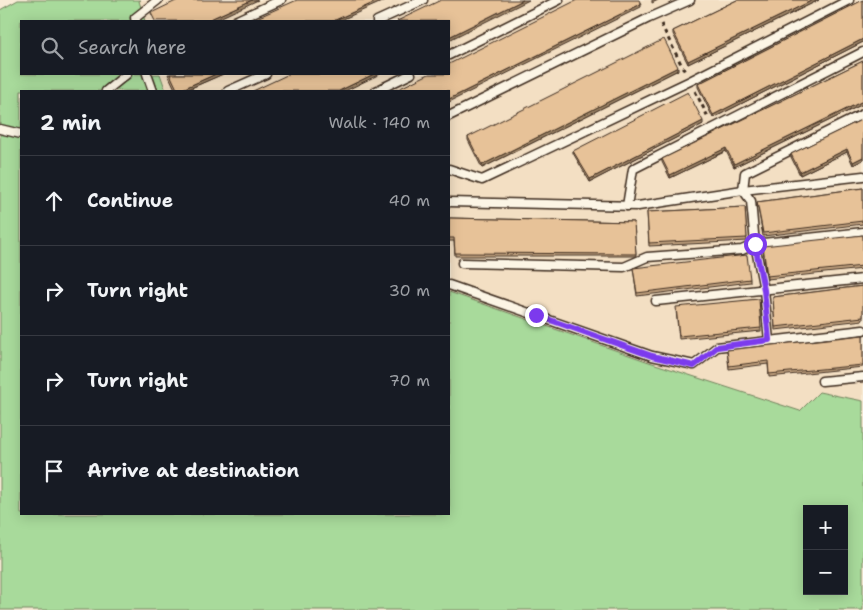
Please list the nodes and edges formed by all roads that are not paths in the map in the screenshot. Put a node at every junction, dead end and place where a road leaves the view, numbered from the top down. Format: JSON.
{"nodes":[{"id":1,"x":158,"y":0,"type":"edge"},
{"id":2,"x":281,"y":0,"type":"edge"},
{"id":3,"x":422,"y":0,"type":"edge"},
{"id":4,"x":559,"y":0,"type":"edge"},
{"id":5,"x":690,"y":0,"type":"edge"},
{"id":6,"x":849,"y":0,"type":"edge"},
{"id":7,"x":136,"y":20,"type":"edge"},
{"id":8,"x":237,"y":20,"type":"edge"},
{"id":9,"x":379,"y":20,"type":"edge"},
{"id":10,"x":863,"y":52,"type":"edge"},
{"id":11,"x":450,"y":54,"type":"edge"},
{"id":12,"x":126,"y":75,"type":"edge"},
{"id":13,"x":146,"y":75,"type":"edge"},
{"id":14,"x":264,"y":75,"type":"edge"},
{"id":15,"x":409,"y":75,"type":"edge"},
{"id":16,"x":107,"y":90,"type":"edge"},
{"id":17,"x":153,"y":90,"type":"edge"},
{"id":18,"x":230,"y":90,"type":"edge"},
{"id":19,"x":378,"y":90,"type":"edge"},
{"id":20,"x":863,"y":114,"type":"edge"},
{"id":21,"x":450,"y":116,"type":"edge"},
{"id":22,"x":0,"y":128,"type":"edge"},
{"id":23,"x":20,"y":134,"type":"edge"},
{"id":24,"x":450,"y":169,"type":"edge"},
{"id":25,"x":863,"y":176,"type":"edge"},
{"id":26,"x":743,"y":190,"type":"junction"},
{"id":27,"x":450,"y":202,"type":"edge"},
{"id":28,"x":627,"y":206,"type":"junction"},
{"id":29,"x":863,"y":232,"type":"edge"},
{"id":30,"x":755,"y":244,"type":"junction"},
{"id":31,"x":462,"y":263,"type":"dead end"},
{"id":32,"x":863,"y":279,"type":"edge"},
{"id":33,"x":450,"y":285,"type":"edge"},
{"id":34,"x":764,"y":290,"type":"junction"},
{"id":35,"x":656,"y":301,"type":"dead end"},
{"id":36,"x":863,"y":330,"type":"edge"},
{"id":37,"x":769,"y":340,"type":"junction"},
{"id":38,"x":863,"y":377,"type":"edge"},
{"id":39,"x":822,"y":381,"type":"dead end"}],
"edges":[{"from":1,"to":7,"type":"lane"},
{"from":2,"to":8,"type":"lane"},
{"from":3,"to":9,"type":"lane"},
{"from":4,"to":11,"type":"lane"},
{"from":5,"to":21,"type":"lane"},
{"from":6,"to":24,"type":"lane"},
{"from":10,"to":28,"type":"lane"},
{"from":12,"to":16,"type":"lane"},
{"from":13,"to":17,"type":"lane"},
{"from":14,"to":18,"type":"lane"},
{"from":15,"to":19,"type":"lane"},
{"from":20,"to":26,"type":"lane"},
{"from":22,"to":23,"type":"lane"},
{"from":25,"to":26,"type":"lane"},
{"from":26,"to":28,"type":"lane"},
{"from":26,"to":30,"type":"lane"},
{"from":27,"to":28,"type":"lane"},
{"from":29,"to":30,"type":"lane"},
{"from":30,"to":31,"type":"lane"},
{"from":30,"to":34,"type":"lane"},
{"from":32,"to":34,"type":"lane"},
{"from":33,"to":37,"type":"lane"},
{"from":34,"to":35,"type":"lane"},
{"from":34,"to":37,"type":"lane"},
{"from":36,"to":37,"type":"lane"},
{"from":38,"to":39,"type":"lane"}]}
